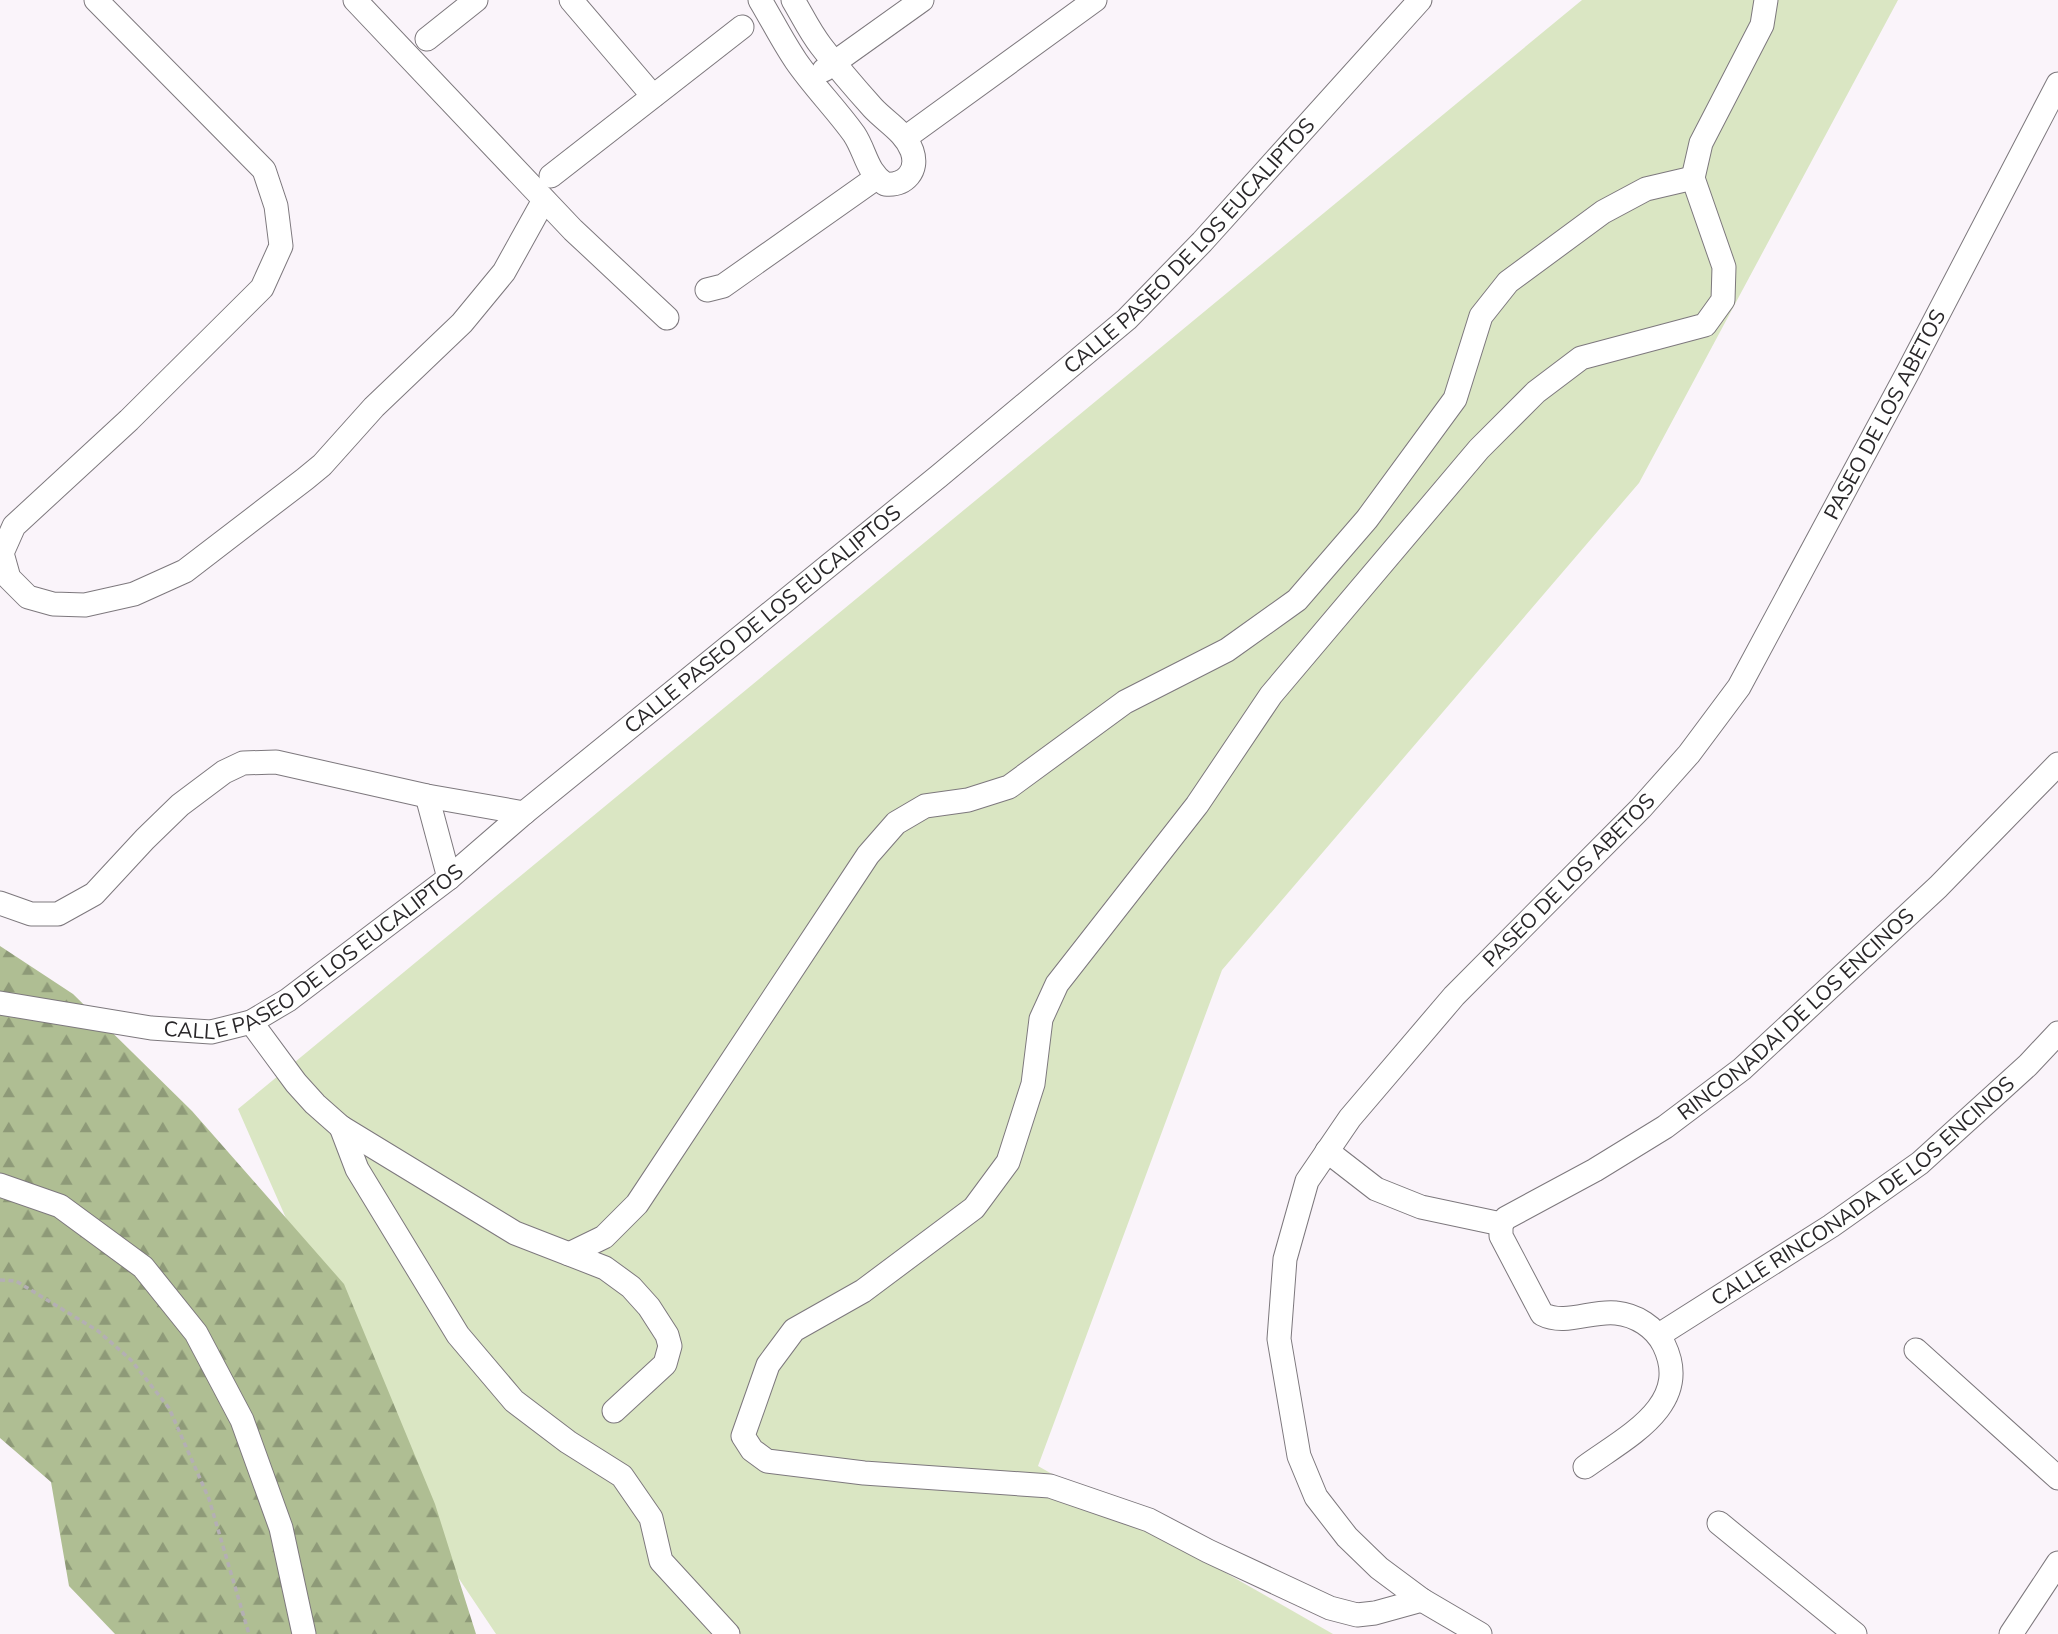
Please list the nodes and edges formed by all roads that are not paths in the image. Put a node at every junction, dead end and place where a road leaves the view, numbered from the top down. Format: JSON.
{"nodes":[{"id":1,"x":96,"y":0,"type":"edge"},
{"id":2,"x":355,"y":0,"type":"edge"},
{"id":3,"x":476,"y":0,"type":"edge"},
{"id":4,"x":571,"y":0,"type":"edge"},
{"id":5,"x":760,"y":0,"type":"edge"},
{"id":6,"x":793,"y":0,"type":"edge"},
{"id":7,"x":922,"y":0,"type":"edge"},
{"id":8,"x":1095,"y":0,"type":"edge"},
{"id":9,"x":1420,"y":0,"type":"edge"},
{"id":10,"x":1766,"y":0,"type":"edge"},
{"id":11,"x":742,"y":27,"type":"dead end"},
{"id":12,"x":427,"y":39,"type":"dead end"},
{"id":13,"x":835,"y":63,"type":"junction"},
{"id":14,"x":810,"y":80,"type":"junction"},
{"id":15,"x":2058,"y":86,"type":"edge"},
{"id":16,"x":653,"y":96,"type":"junction"},
{"id":17,"x":905,"y":138,"type":"junction"},
{"id":18,"x":551,"y":176,"type":"dead end"},
{"id":19,"x":876,"y":178,"type":"junction"},
{"id":20,"x":1693,"y":178,"type":"junction"},
{"id":21,"x":544,"y":200,"type":"junction"},
{"id":22,"x":707,"y":290,"type":"dead end"},
{"id":23,"x":667,"y":318,"type":"dead end"},
{"id":24,"x":2058,"y":764,"type":"edge"},
{"id":25,"x":427,"y":796,"type":"junction"},
{"id":26,"x":524,"y":813,"type":"junction"},
{"id":27,"x":449,"y":878,"type":"junction"},
{"id":28,"x":0,"y":903,"type":"edge"},
{"id":29,"x":4,"y":1005,"type":"edge"},
{"id":30,"x":251,"y":1021,"type":"junction"},
{"id":31,"x":2058,"y":1033,"type":"edge"},
{"id":32,"x":341,"y":1127,"type":"junction"},
{"id":33,"x":1327,"y":1152,"type":"junction"},
{"id":34,"x":0,"y":1185,"type":"edge"},
{"id":35,"x":1501,"y":1224,"type":"junction"},
{"id":36,"x":569,"y":1254,"type":"junction"},
{"id":37,"x":1659,"y":1335,"type":"junction"},
{"id":38,"x":1916,"y":1350,"type":"dead end"},
{"id":39,"x":614,"y":1411,"type":"dead end"},
{"id":40,"x":1585,"y":1467,"type":"dead end"},
{"id":41,"x":2058,"y":1478,"type":"edge"},
{"id":42,"x":1719,"y":1523,"type":"dead end"},
{"id":43,"x":2058,"y":1563,"type":"edge"},
{"id":44,"x":2050,"y":1594,"type":"edge"},
{"id":45,"x":1422,"y":1600,"type":"junction"},
{"id":46,"x":303,"y":1634,"type":"edge"},
{"id":47,"x":727,"y":1634,"type":"edge"},
{"id":48,"x":1480,"y":1634,"type":"edge"},
{"id":49,"x":1855,"y":1634,"type":"edge"},
{"id":50,"x":2011,"y":1634,"type":"edge"}],
"edges":[{"from":1,"to":21,"type":"street"},
{"from":2,"to":21,"type":"street"},
{"from":3,"to":12,"type":"street"},
{"from":4,"to":16,"type":"street"},
{"from":5,"to":14,"type":"street"},
{"from":6,"to":13,"type":"street"},
{"from":7,"to":13,"type":"street"},
{"from":8,"to":17,"type":"street"},
{"from":9,"to":26,"type":"street","name":"CALLE PASEO DE LOS EUCALIPTOS"},
{"from":10,"to":20,"type":"street"},
{"from":11,"to":16,"type":"street"},
{"from":13,"to":14,"type":"street"},
{"from":13,"to":17,"type":"street"},
{"from":14,"to":19,"type":"street"},
{"from":15,"to":33,"type":"street","name":"PASEO DE LOS ABETOS"},
{"from":16,"to":18,"type":"street"},
{"from":17,"to":19,"type":"street"},
{"from":19,"to":22,"type":"street"},
{"from":20,"to":36,"type":"street"},
{"from":20,"to":45,"type":"street"},
{"from":21,"to":23,"type":"street"},
{"from":24,"to":35,"type":"street","name":"RINCONADAI DE LOS ENCINOS"},
{"from":25,"to":26,"type":"street"},
{"from":25,"to":27,"type":"street"},
{"from":25,"to":28,"type":"street"},
{"from":26,"to":27,"type":"street","name":"CALLE PASEO DE LOS EUCALIPTOS"},
{"from":27,"to":30,"type":"street","name":"CALLE PASEO DE LOS EUCALIPTOS"},
{"from":29,"to":30,"type":"street","name":"CALLE PASEO DE LOS EUCALIPTOS"},
{"from":30,"to":32,"type":"street"},
{"from":31,"to":37,"type":"street","name":"CALLE RINCONADA DE LOS ENCINOS"},
{"from":32,"to":36,"type":"street"},
{"from":32,"to":47,"type":"street"},
{"from":33,"to":35,"type":"street"},
{"from":33,"to":45,"type":"street","name":"PASEO DE LOS ABETOS"},
{"from":34,"to":46,"type":"street"},
{"from":35,"to":37,"type":"street"},
{"from":36,"to":39,"type":"street"},
{"from":37,"to":40,"type":"street"},
{"from":38,"to":41,"type":"street"},
{"from":42,"to":49,"type":"street"},
{"from":43,"to":44,"type":"street"},
{"from":44,"to":50,"type":"street"},
{"from":45,"to":48,"type":"street","name":"PASEO DE LOS ABETOS"}]}
